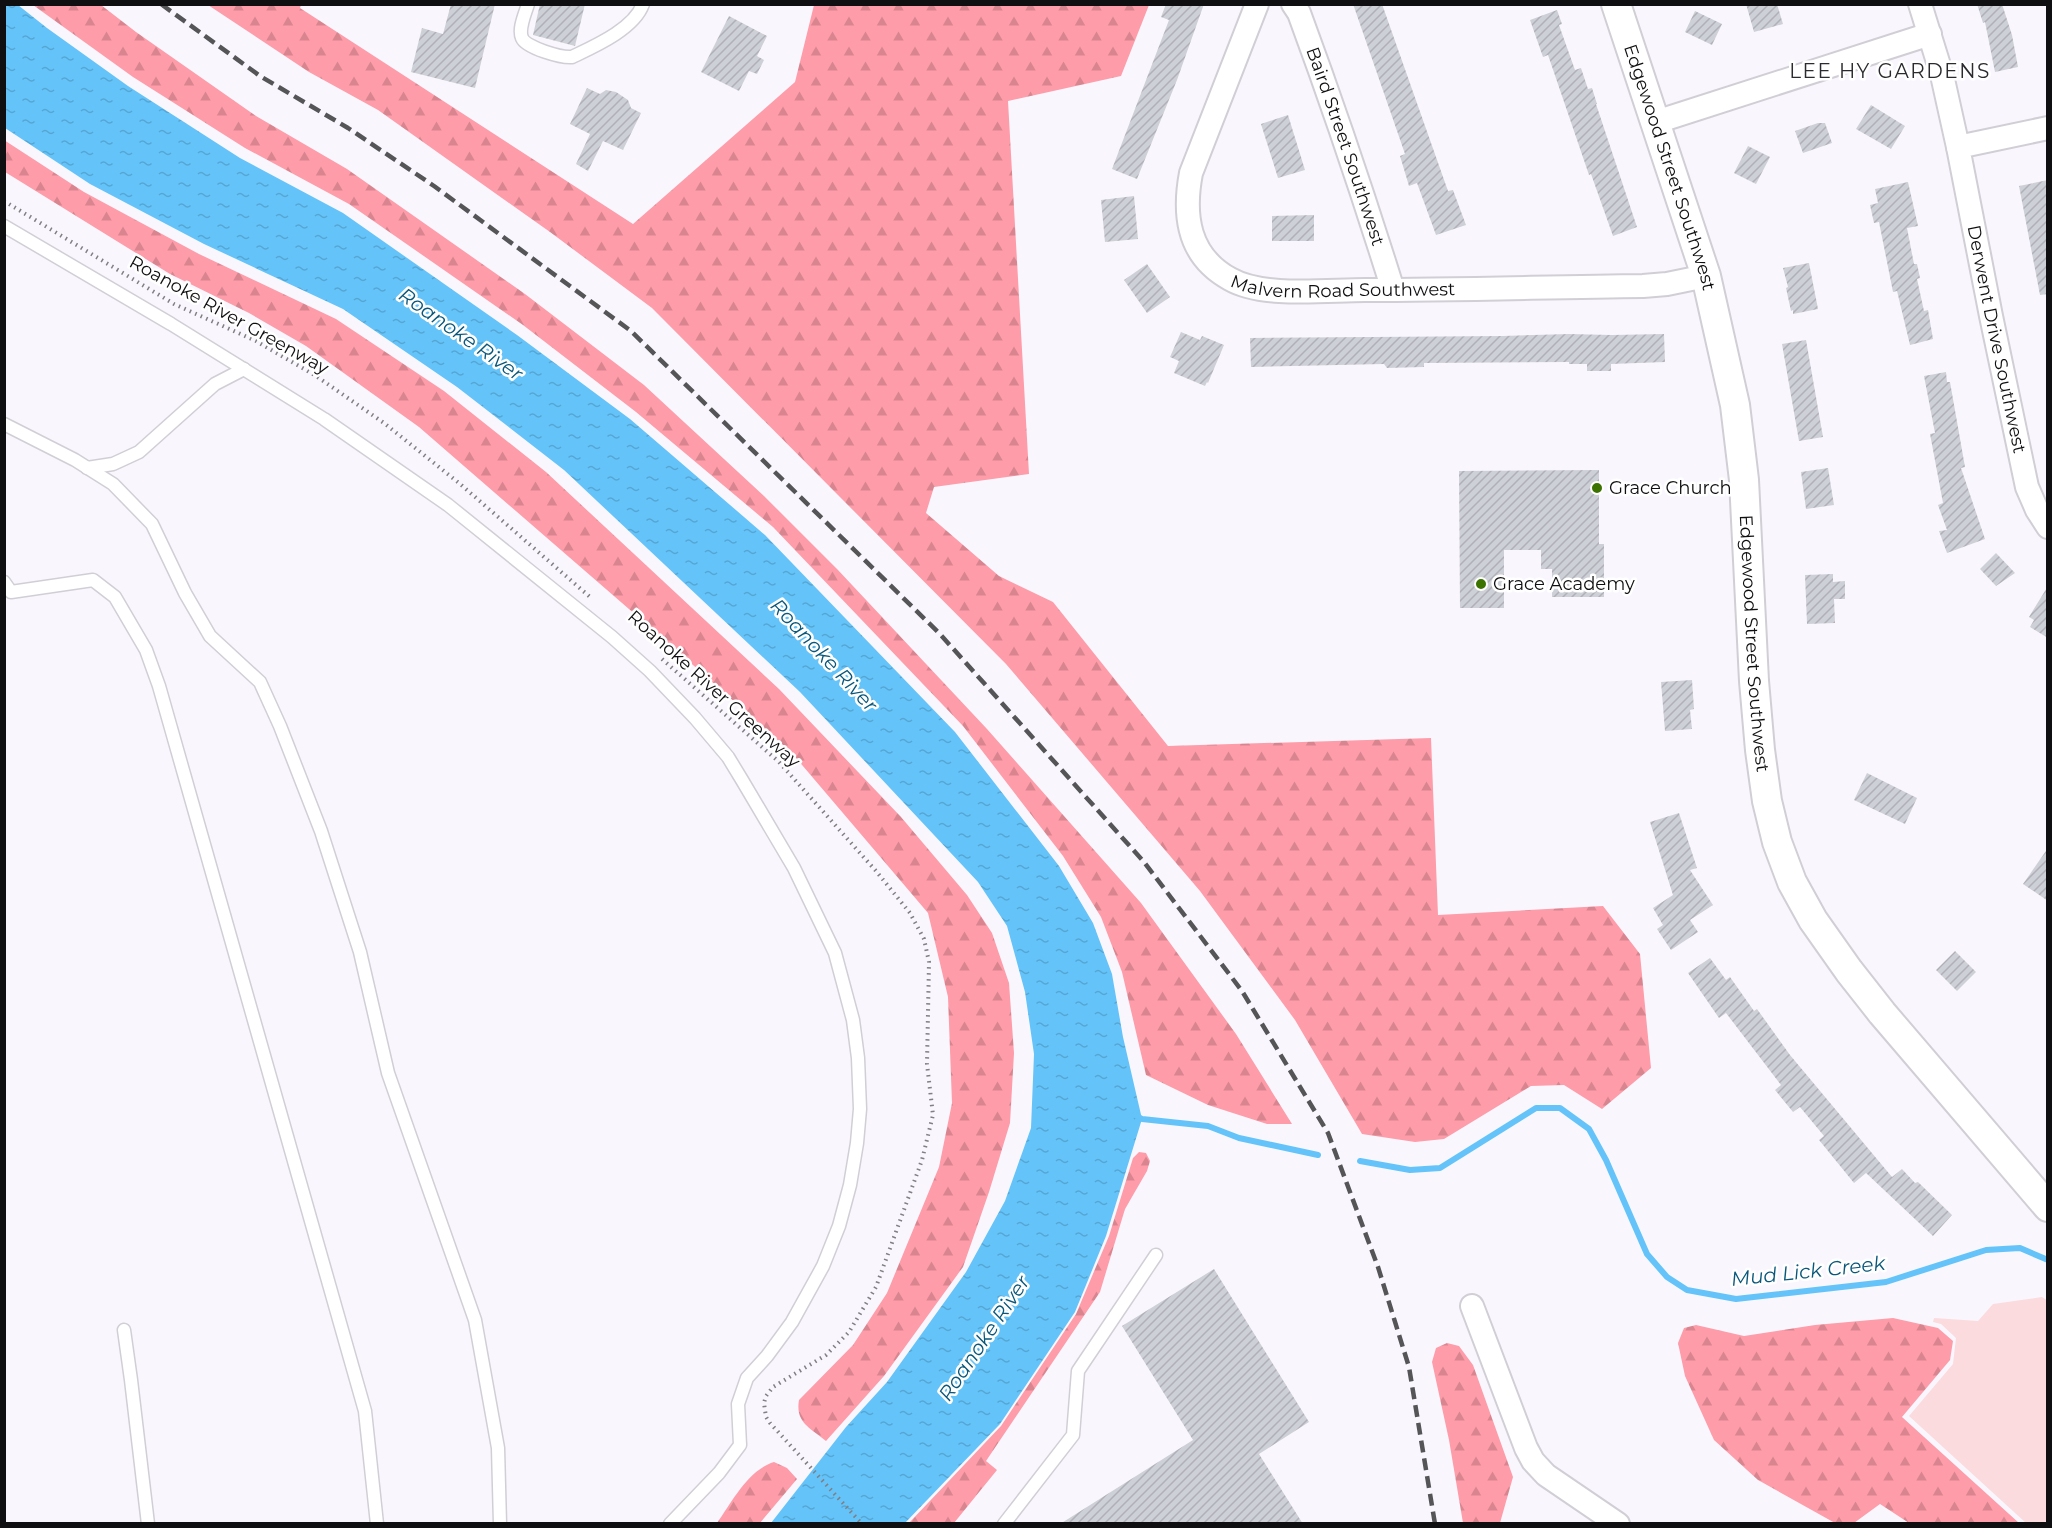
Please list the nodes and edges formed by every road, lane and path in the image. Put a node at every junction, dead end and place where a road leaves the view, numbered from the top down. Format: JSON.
{"nodes":[{"id":1,"x":528,"y":4,"type":"edge"},
{"id":2,"x":643,"y":4,"type":"edge"},
{"id":3,"x":1257,"y":4,"type":"edge"},
{"id":4,"x":1293,"y":4,"type":"edge"},
{"id":5,"x":1616,"y":4,"type":"edge"},
{"id":6,"x":1920,"y":4,"type":"edge"},
{"id":7,"x":1930,"y":34,"type":"junction"},
{"id":8,"x":1656,"y":122,"type":"junction"},
{"id":9,"x":2048,"y":128,"type":"edge"},
{"id":10,"x":1958,"y":147,"type":"junction"},
{"id":11,"x":4,"y":201,"type":"edge"},
{"id":12,"x":4,"y":226,"type":"edge"},
{"id":13,"x":1706,"y":276,"type":"junction"},
{"id":14,"x":1393,"y":290,"type":"junction"},
{"id":15,"x":244,"y":369,"type":"junction"},
{"id":16,"x":4,"y":424,"type":"edge"},
{"id":17,"x":87,"y":468,"type":"junction"},
{"id":18,"x":2048,"y":527,"type":"edge"},
{"id":19,"x":4,"y":582,"type":"edge"},
{"id":20,"x":591,"y":598,"type":"dead end"},
{"id":21,"x":660,"y":657,"type":"dead end"},
{"id":22,"x":2048,"y":1207,"type":"edge"},
{"id":23,"x":1156,"y":1255,"type":"dead end"},
{"id":24,"x":1472,"y":1306,"type":"dead end"},
{"id":25,"x":123,"y":1330,"type":"dead end"},
{"id":26,"x":148,"y":1524,"type":"edge"},
{"id":27,"x":377,"y":1524,"type":"edge"},
{"id":28,"x":500,"y":1524,"type":"edge"},
{"id":29,"x":670,"y":1524,"type":"edge"},
{"id":30,"x":862,"y":1524,"type":"edge"},
{"id":31,"x":1004,"y":1524,"type":"edge"},
{"id":32,"x":1618,"y":1524,"type":"edge"}],
"edges":[{"from":1,"to":2,"type":"lane"},
{"from":3,"to":14,"type":"street","name":"Malvern Road Southwest"},
{"from":4,"to":14,"type":"street","name":"Baird Street Southwest"},
{"from":5,"to":8,"type":"street","name":"Edgewood Street Southwest"},
{"from":6,"to":7,"type":"street","name":"Derwent Drive Southwest"},
{"from":7,"to":8,"type":"street"},
{"from":7,"to":10,"type":"street","name":"Derwent Drive Southwest"},
{"from":8,"to":13,"type":"street","name":"Edgewood Street Southwest"},
{"from":9,"to":10,"type":"street"},
{"from":10,"to":18,"type":"street","name":"Derwent Drive Southwest"},
{"from":11,"to":20,"type":"path","name":"Roanoke River Greenway"},
{"from":12,"to":15,"type":"lane"},
{"from":13,"to":14,"type":"street","name":"Malvern Road Southwest"},
{"from":13,"to":22,"type":"street","name":"Edgewood Street Southwest"},
{"from":15,"to":17,"type":"lane"},
{"from":15,"to":29,"type":"lane"},
{"from":16,"to":17,"type":"lane"},
{"from":17,"to":28,"type":"lane"},
{"from":19,"to":27,"type":"lane"},
{"from":21,"to":30,"type":"path","name":"Roanoke River Greenway"},
{"from":23,"to":31,"type":"lane"},
{"from":24,"to":32,"type":"street"},
{"from":25,"to":26,"type":"lane"}]}
